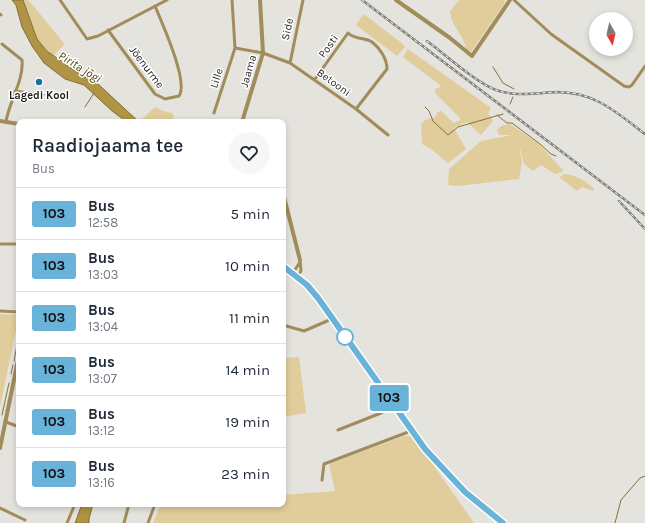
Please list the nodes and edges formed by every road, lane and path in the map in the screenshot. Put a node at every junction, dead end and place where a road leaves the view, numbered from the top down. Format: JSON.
{"nodes":[{"id":1,"x":60,"y":0,"type":"edge"},
{"id":2,"x":167,"y":0,"type":"edge"},
{"id":3,"x":232,"y":0,"type":"edge"},
{"id":4,"x":260,"y":0,"type":"edge"},
{"id":5,"x":303,"y":0,"type":"edge"},
{"id":6,"x":396,"y":0,"type":"edge"},
{"id":7,"x":510,"y":0,"type":"edge"},
{"id":8,"x":514,"y":0,"type":"edge"},
{"id":9,"x":155,"y":6,"type":"junction"},
{"id":10,"x":108,"y":30,"type":"junction"},
{"id":11,"x":2,"y":44,"type":"dead end"},
{"id":12,"x":235,"y":48,"type":"junction"},
{"id":13,"x":263,"y":53,"type":"junction"},
{"id":14,"x":290,"y":63,"type":"junction"},
{"id":15,"x":645,"y":66,"type":"edge"},
{"id":16,"x":315,"y":79,"type":"junction"},
{"id":17,"x":15,"y":91,"type":"junction"},
{"id":18,"x":44,"y":95,"type":"dead end"},
{"id":19,"x":356,"y":109,"type":"junction"},
{"id":20,"x":214,"y":113,"type":"dead end"},
{"id":21,"x":243,"y":119,"type":"edge"},
{"id":22,"x":0,"y":121,"type":"edge"},
{"id":23,"x":6,"y":122,"type":"junction"},
{"id":24,"x":16,"y":124,"type":"edge"},
{"id":25,"x":388,"y":134,"type":"dead end"},
{"id":26,"x":286,"y":205,"type":"edge"},
{"id":27,"x":0,"y":244,"type":"edge"},
{"id":28,"x":16,"y":244,"type":"edge"},
{"id":29,"x":300,"y":260,"type":"junction"},
{"id":30,"x":286,"y":268,"type":"edge"},
{"id":31,"x":293,"y":273,"type":"junction"},
{"id":32,"x":298,"y":277,"type":"junction"},
{"id":33,"x":0,"y":311,"type":"edge"},
{"id":34,"x":16,"y":312,"type":"edge"},
{"id":35,"x":334,"y":318,"type":"junction"},
{"id":36,"x":286,"y":326,"type":"edge"},
{"id":37,"x":16,"y":370,"type":"edge"},
{"id":38,"x":395,"y":406,"type":"junction"},
{"id":39,"x":6,"y":422,"type":"junction"},
{"id":40,"x":16,"y":426,"type":"edge"},
{"id":41,"x":338,"y":430,"type":"dead end"},
{"id":42,"x":412,"y":431,"type":"junction"},
{"id":43,"x":0,"y":448,"type":"edge"},
{"id":44,"x":322,"y":480,"type":"dead end"},
{"id":45,"x":74,"y":507,"type":"edge"},
{"id":46,"x":128,"y":507,"type":"edge"},
{"id":47,"x":154,"y":507,"type":"edge"},
{"id":48,"x":0,"y":508,"type":"edge"},
{"id":49,"x":25,"y":520,"type":"dead end"},
{"id":50,"x":67,"y":523,"type":"edge"},
{"id":51,"x":124,"y":523,"type":"edge"},
{"id":52,"x":148,"y":523,"type":"edge"},
{"id":53,"x":503,"y":523,"type":"edge"}],
"edges":[{"from":1,"to":10,"type":"street"},
{"from":2,"to":9,"type":"street"},
{"from":3,"to":12,"type":"street","name":"Lille"},
{"from":4,"to":13,"type":"street","name":"Jaama"},
{"from":5,"to":14,"type":"street","name":"Side"},
{"from":6,"to":7,"type":"street"},
{"from":8,"to":15,"type":"street"},
{"from":9,"to":10,"type":"street"},
{"from":9,"to":10,"type":"street","name":"Jõenurme"},
{"from":11,"to":17,"type":"street"},
{"from":12,"to":13,"type":"street"},
{"from":12,"to":20,"type":"street","name":"Lille"},
{"from":13,"to":14,"type":"street","name":"Betooni"},
{"from":13,"to":21,"type":"street","name":"Jaama"},
{"from":14,"to":16,"type":"street","name":"Betooni"},
{"from":16,"to":19,"type":"street","name":"Betooni"},
{"from":16,"to":19,"type":"street","name":"Posti"},
{"from":17,"to":18,"type":"street"},
{"from":17,"to":23,"type":"street"},
{"from":19,"to":25,"type":"street","name":"Betooni"},
{"from":22,"to":23,"type":"street"},
{"from":23,"to":24,"type":"street"},
{"from":26,"to":29,"type":"street"},
{"from":27,"to":28,"type":"street"},
{"from":29,"to":31,"type":"street"},
{"from":29,"to":32,"type":"street"},
{"from":30,"to":31,"type":"street"},
{"from":31,"to":32,"type":"street"},
{"from":32,"to":35,"type":"street"},
{"from":33,"to":34,"type":"street"},
{"from":35,"to":36,"type":"street"},
{"from":35,"to":38,"type":"street"},
{"from":37,"to":39,"type":"street"},
{"from":38,"to":41,"type":"street"},
{"from":38,"to":42,"type":"street"},
{"from":39,"to":40,"type":"street"},
{"from":39,"to":43,"type":"street"},
{"from":42,"to":44,"type":"street"},
{"from":42,"to":53,"type":"street"},
{"from":45,"to":50,"type":"street"},
{"from":46,"to":51,"type":"street"},
{"from":47,"to":52,"type":"street"},
{"from":48,"to":49,"type":"street"}]}
